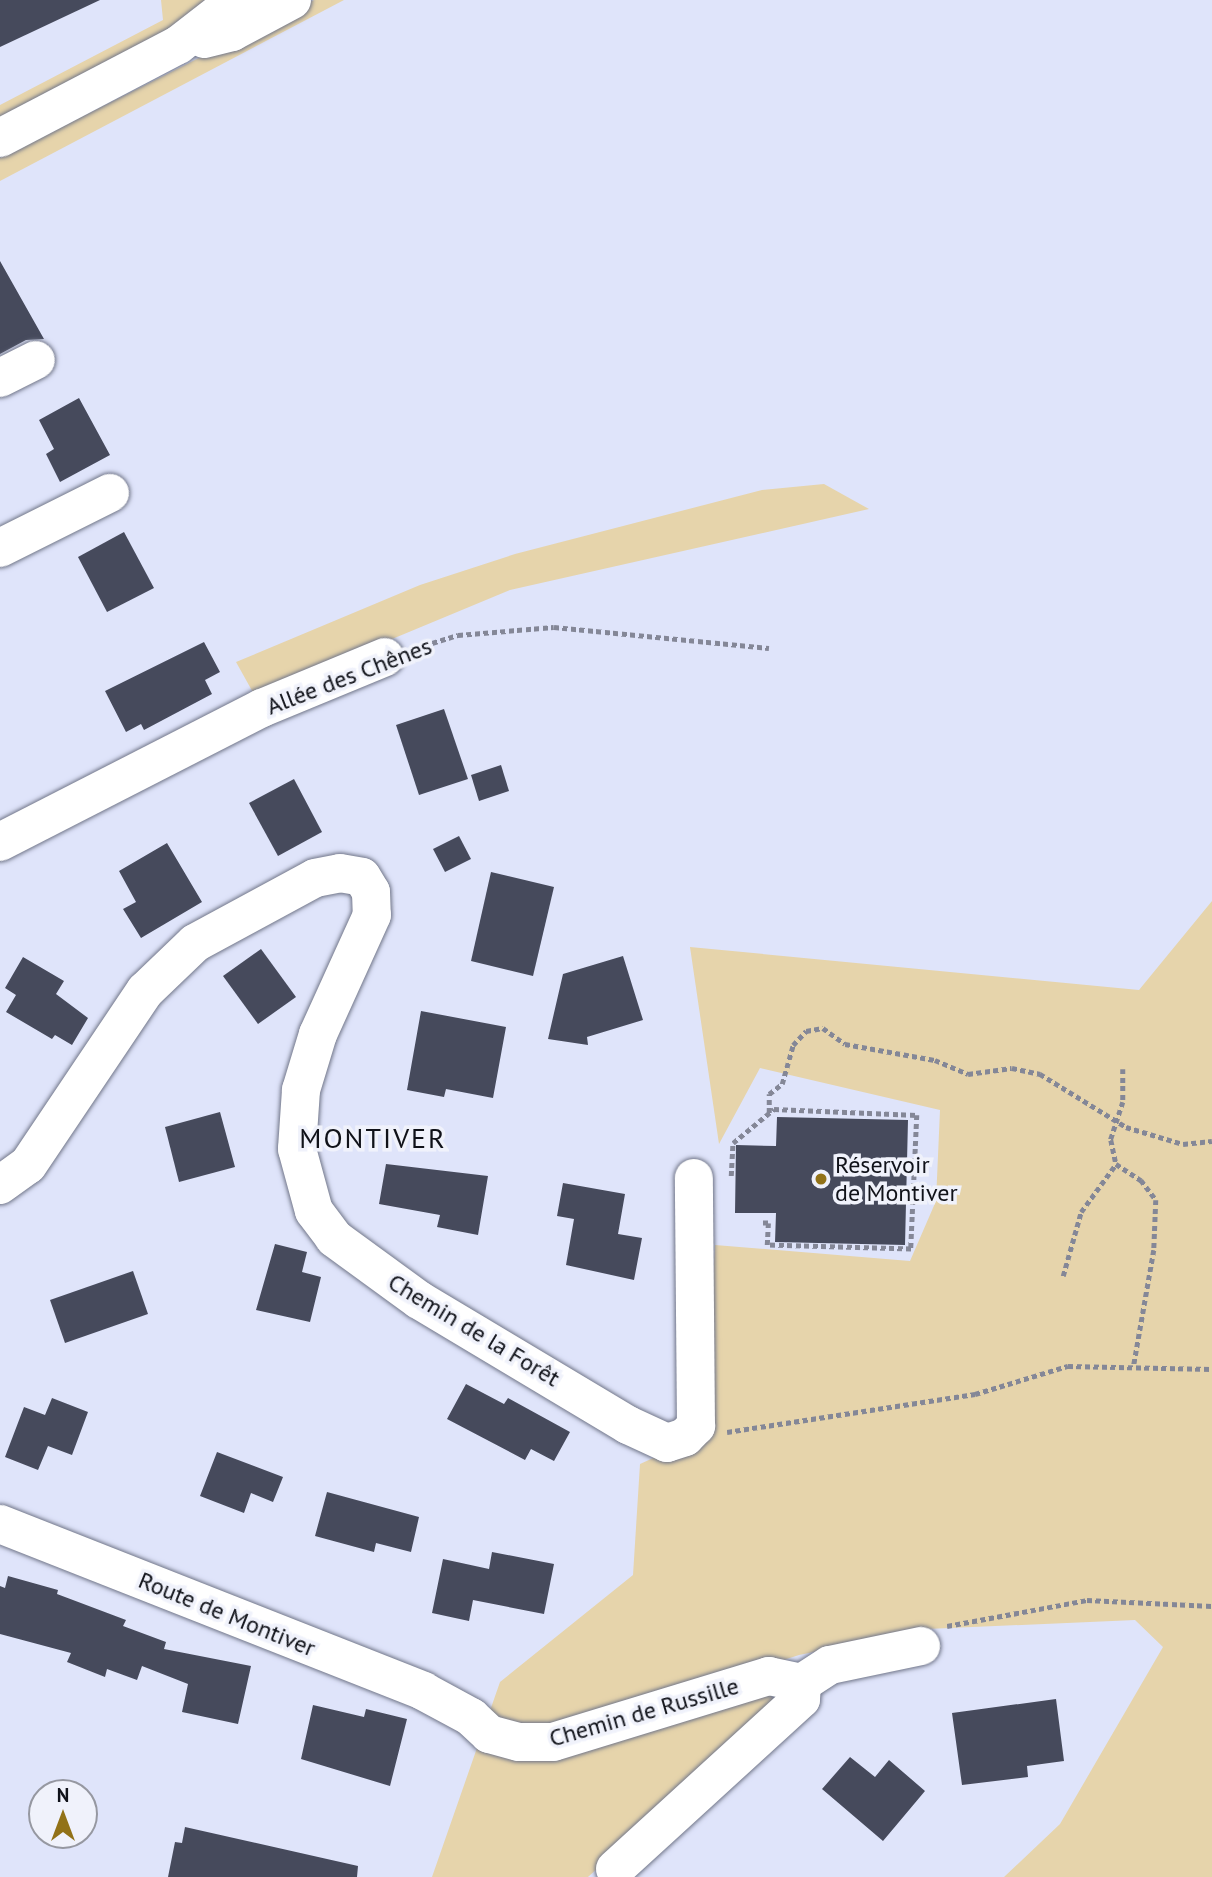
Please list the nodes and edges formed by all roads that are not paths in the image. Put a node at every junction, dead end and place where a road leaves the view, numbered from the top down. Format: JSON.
{"nodes":[{"id":1,"x":236,"y":0,"type":"edge"},
{"id":2,"x":292,"y":0,"type":"edge"},
{"id":3,"x":178,"y":45,"type":"junction"},
{"id":4,"x":0,"y":138,"type":"edge"},
{"id":5,"x":36,"y":360,"type":"dead end"},
{"id":6,"x":0,"y":378,"type":"edge"},
{"id":7,"x":110,"y":493,"type":"dead end"},
{"id":8,"x":0,"y":548,"type":"edge"},
{"id":9,"x":385,"y":657,"type":"road end"},
{"id":10,"x":0,"y":842,"type":"edge"},
{"id":11,"x":712,"y":1180,"type":"road end"},
{"id":12,"x":0,"y":1185,"type":"edge"},
{"id":13,"x":0,"y":1524,"type":"edge"},
{"id":14,"x":921,"y":1646,"type":"road end"},
{"id":15,"x":802,"y":1683,"type":"junction"},
{"id":16,"x":453,"y":1707,"type":"joint"},
{"id":17,"x":615,"y":1869,"type":"dead end"}],
"edges":[{"from":1,"to":3,"type":"street"},
{"from":2,"to":3,"type":"street"},
{"from":3,"to":4,"type":"street"},
{"from":5,"to":6,"type":"street"},
{"from":7,"to":8,"type":"street"},
{"from":9,"to":10,"type":"street","name":"Allée des Chênes"},
{"from":11,"to":12,"type":"street","name":"Chemin de la Forêt"},
{"from":13,"to":16,"type":"street","name":"Route de Montiver"},
{"from":14,"to":15,"type":"street"},
{"from":15,"to":16,"type":"street","name":"Chemin de Russille"},
{"from":15,"to":17,"type":"street"}]}
